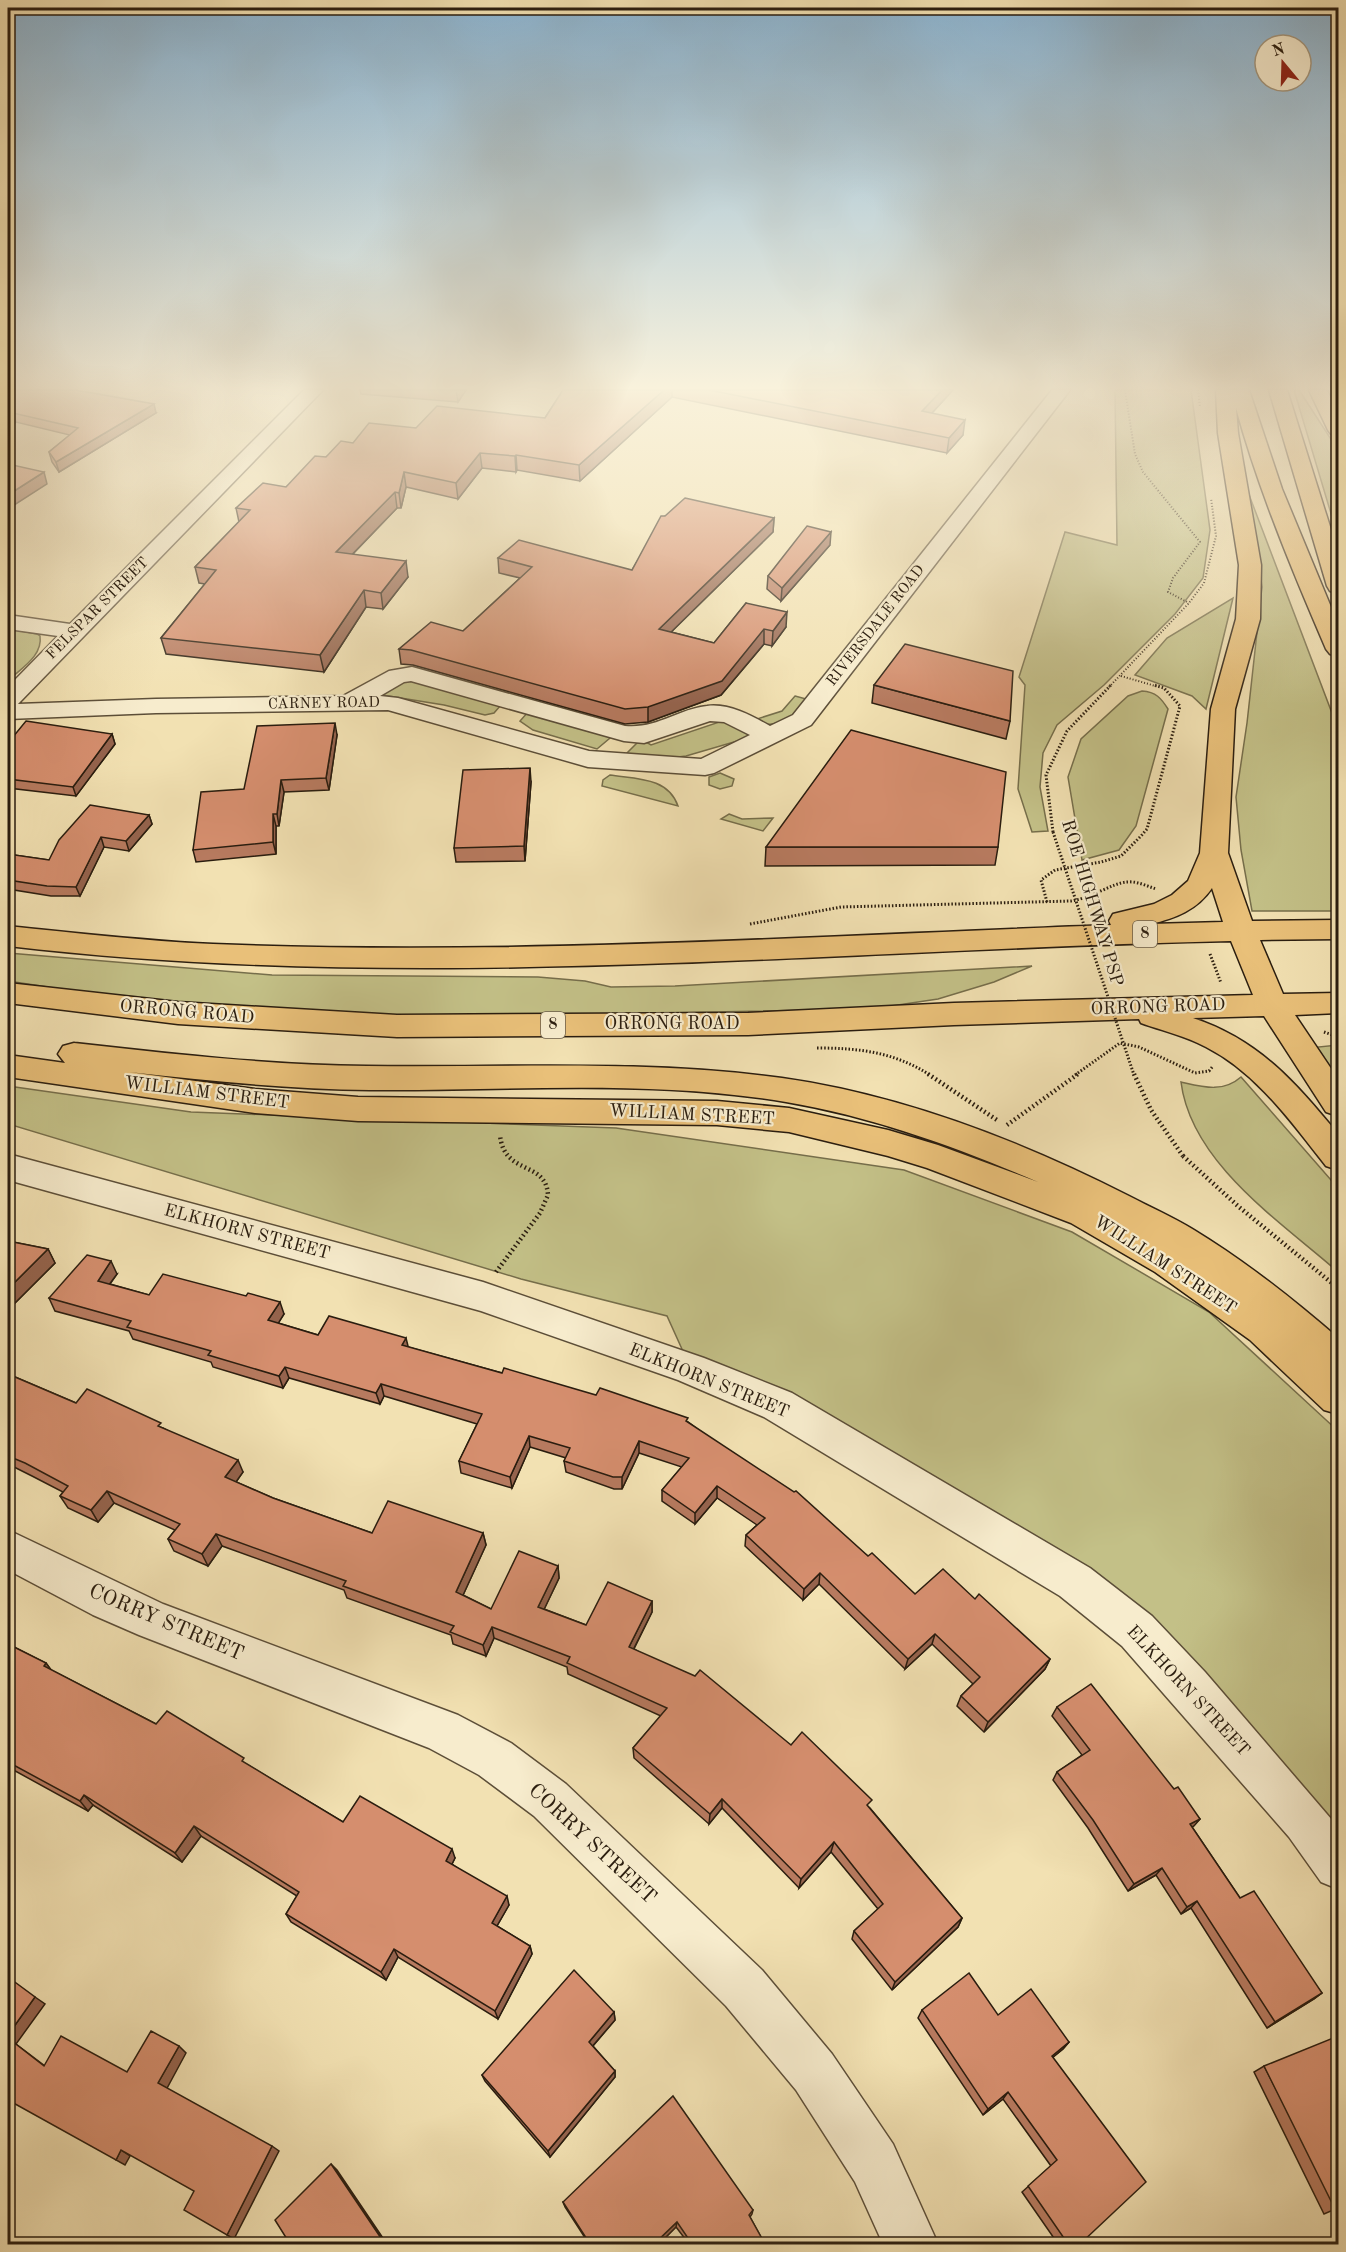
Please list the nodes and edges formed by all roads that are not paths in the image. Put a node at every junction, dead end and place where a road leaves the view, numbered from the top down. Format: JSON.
{"nodes":[{"id":1,"x":210,"y":495,"type":"edge"},
{"id":2,"x":979,"y":495,"type":"edge"},
{"id":3,"x":1238,"y":495,"type":"edge"},
{"id":4,"x":1275,"y":495,"type":"edge"},
{"id":5,"x":1310,"y":495,"type":"edge"},
{"id":6,"x":1338,"y":586,"type":"edge"},
{"id":7,"x":8,"y":622,"type":"edge"},
{"id":8,"x":75,"y":632,"type":"junction"},
{"id":9,"x":1338,"y":649,"type":"edge"},
{"id":10,"x":8,"y":700,"type":"edge"},
{"id":11,"x":348,"y":704,"type":"junction"},
{"id":12,"x":8,"y":712,"type":"edge"},
{"id":13,"x":624,"y":733,"type":"junction"},
{"id":14,"x":769,"y":736,"type":"junction"},
{"id":15,"x":597,"y":760,"type":"junction"},
{"id":16,"x":705,"y":767,"type":"joint"},
{"id":17,"x":1214,"y":853,"type":"junction"},
{"id":18,"x":1338,"y":929,"type":"edge"},
{"id":19,"x":1241,"y":931,"type":"junction"},
{"id":20,"x":8,"y":936,"type":"edge"},
{"id":21,"x":1048,"y":937,"type":"junction"},
{"id":22,"x":8,"y":993,"type":"edge"},
{"id":23,"x":1338,"y":1003,"type":"edge"},
{"id":24,"x":1133,"y":1008,"type":"junction"},
{"id":25,"x":1281,"y":1017,"type":"junction"},
{"id":26,"x":8,"y":1043,"type":"edge"},
{"id":27,"x":8,"y":1066,"type":"edge"},
{"id":28,"x":1338,"y":1104,"type":"edge"},
{"id":29,"x":1338,"y":1157,"type":"edge"},
{"id":30,"x":8,"y":1167,"type":"edge"},
{"id":31,"x":1338,"y":1360,"type":"edge"},
{"id":32,"x":1338,"y":1398,"type":"edge"},
{"id":33,"x":8,"y":1549,"type":"edge"},
{"id":34,"x":1338,"y":1865,"type":"edge"},
{"id":35,"x":911,"y":2244,"type":"edge"}],
"edges":[{"from":1,"to":8,"type":"street","name":"FELSPAR STREET"},
{"from":2,"to":14,"type":"street","name":"RIVERSDALE ROAD"},
{"from":3,"to":17,"type":"main road"},
{"from":4,"to":9,"type":"main road"},
{"from":5,"to":6,"type":"main road"},
{"from":7,"to":8,"type":"street"},
{"from":8,"to":10,"type":"street","name":"FELSPAR STREET"},
{"from":11,"to":12,"type":"street","name":"CARNEY ROAD"},
{"from":11,"to":13,"type":"street"},
{"from":11,"to":15,"type":"street","name":"CARNEY ROAD"},
{"from":13,"to":14,"type":"street"},
{"from":13,"to":15,"type":"street"},
{"from":14,"to":16,"type":"street","name":"RIVERSDALE ROAD"},
{"from":15,"to":16,"type":"street","name":"CARNEY ROAD"},
{"from":17,"to":19,"type":"main road"},
{"from":17,"to":21,"type":"main road"},
{"from":18,"to":19,"type":"main road","number":"8"},
{"from":19,"to":21,"type":"main road","number":"8"},
{"from":19,"to":25,"type":"main road"},
{"from":20,"to":21,"type":"main road","number":"8"},
{"from":22,"to":24,"type":"main road","name":"ORRONG ROAD","number":"8"},
{"from":23,"to":25,"type":"main road","name":"ORRONG ROAD","number":"8"},
{"from":24,"to":25,"type":"main road","name":"ORRONG ROAD","number":"8"},
{"from":24,"to":29,"type":"main road"},
{"from":25,"to":28,"type":"main road"},
{"from":26,"to":31,"type":"main road","name":"WILLIAM STREET"},
{"from":27,"to":32,"type":"main road","name":"WILLIAM STREET"},
{"from":30,"to":34,"type":"street","name":"ELKHORN STREET"},
{"from":33,"to":35,"type":"street","name":"CORRY STREET"}]}
